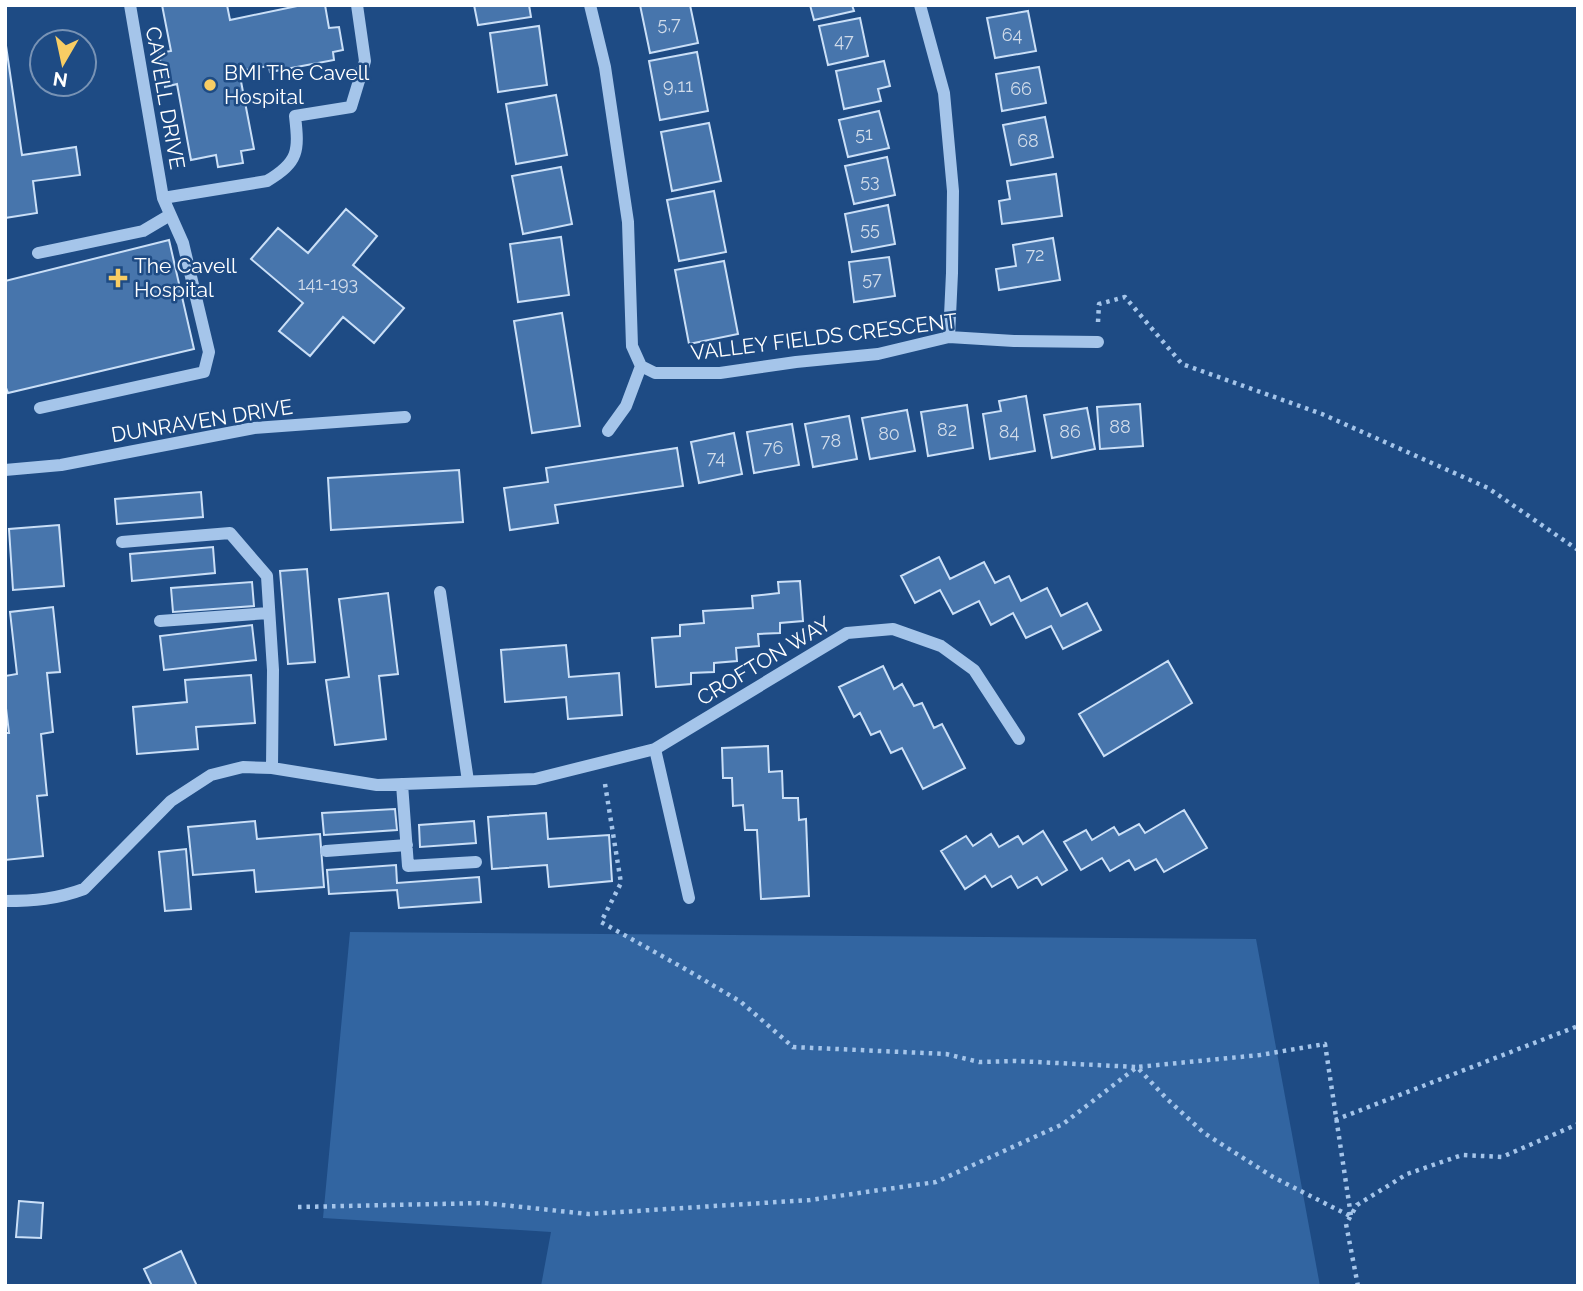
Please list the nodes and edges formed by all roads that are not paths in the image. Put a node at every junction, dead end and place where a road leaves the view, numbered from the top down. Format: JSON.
{"nodes":[{"id":1,"x":130,"y":5,"type":"edge"},
{"id":2,"x":357,"y":5,"type":"edge"},
{"id":3,"x":590,"y":5,"type":"edge"},
{"id":4,"x":920,"y":5,"type":"edge"},
{"id":5,"x":163,"y":198,"type":"junction"},
{"id":6,"x":170,"y":215,"type":"junction"},
{"id":7,"x":38,"y":253,"type":"dead end"},
{"id":8,"x":949,"y":337,"type":"junction"},
{"id":9,"x":1098,"y":342,"type":"road end"},
{"id":10,"x":641,"y":366,"type":"junction"},
{"id":11,"x":40,"y":408,"type":"dead end"},
{"id":12,"x":405,"y":417,"type":"dead end"},
{"id":13,"x":608,"y":430,"type":"dead end"},
{"id":14,"x":5,"y":470,"type":"edge"},
{"id":15,"x":121,"y":542,"type":"dead end"},
{"id":16,"x":440,"y":592,"type":"dead end"},
{"id":17,"x":269,"y":613,"type":"junction"},
{"id":18,"x":160,"y":621,"type":"dead end"},
{"id":19,"x":1019,"y":739,"type":"dead end"},
{"id":20,"x":655,"y":749,"type":"junction"},
{"id":21,"x":272,"y":768,"type":"junction"},
{"id":22,"x":468,"y":781,"type":"junction"},
{"id":23,"x":402,"y":785,"type":"junction"},
{"id":24,"x":407,"y":845,"type":"junction"},
{"id":25,"x":326,"y":851,"type":"dead end"},
{"id":26,"x":476,"y":862,"type":"dead end"},
{"id":27,"x":689,"y":898,"type":"dead end"},
{"id":28,"x":5,"y":901,"type":"edge"}],
"edges":[{"from":1,"to":5,"type":"street","name":"CAVELL DRIVE"},
{"from":2,"to":5,"type":"street"},
{"from":3,"to":10,"type":"street"},
{"from":4,"to":8,"type":"street"},
{"from":5,"to":6,"type":"street","name":"CAVELL DRIVE"},
{"from":6,"to":7,"type":"street"},
{"from":6,"to":11,"type":"street","name":"CAVELL DRIVE"},
{"from":8,"to":9,"type":"street","name":"VALLEY FIELDS CRESCENT"},
{"from":8,"to":10,"type":"street","name":"VALLEY FIELDS CRESCENT"},
{"from":10,"to":13,"type":"street"},
{"from":12,"to":14,"type":"street","name":"DUNRAVEN DRIVE"},
{"from":15,"to":17,"type":"street"},
{"from":16,"to":22,"type":"street"},
{"from":17,"to":18,"type":"street"},
{"from":17,"to":21,"type":"street"},
{"from":19,"to":20,"type":"street","name":"CROFTON WAY"},
{"from":20,"to":22,"type":"street","name":"CROFTON WAY"},
{"from":20,"to":27,"type":"street"},
{"from":21,"to":23,"type":"street","name":"CROFTON WAY"},
{"from":21,"to":28,"type":"street","name":"CROFTON WAY"},
{"from":22,"to":23,"type":"street","name":"CROFTON WAY"},
{"from":23,"to":24,"type":"street"},
{"from":24,"to":25,"type":"street"},
{"from":24,"to":26,"type":"street"}]}
